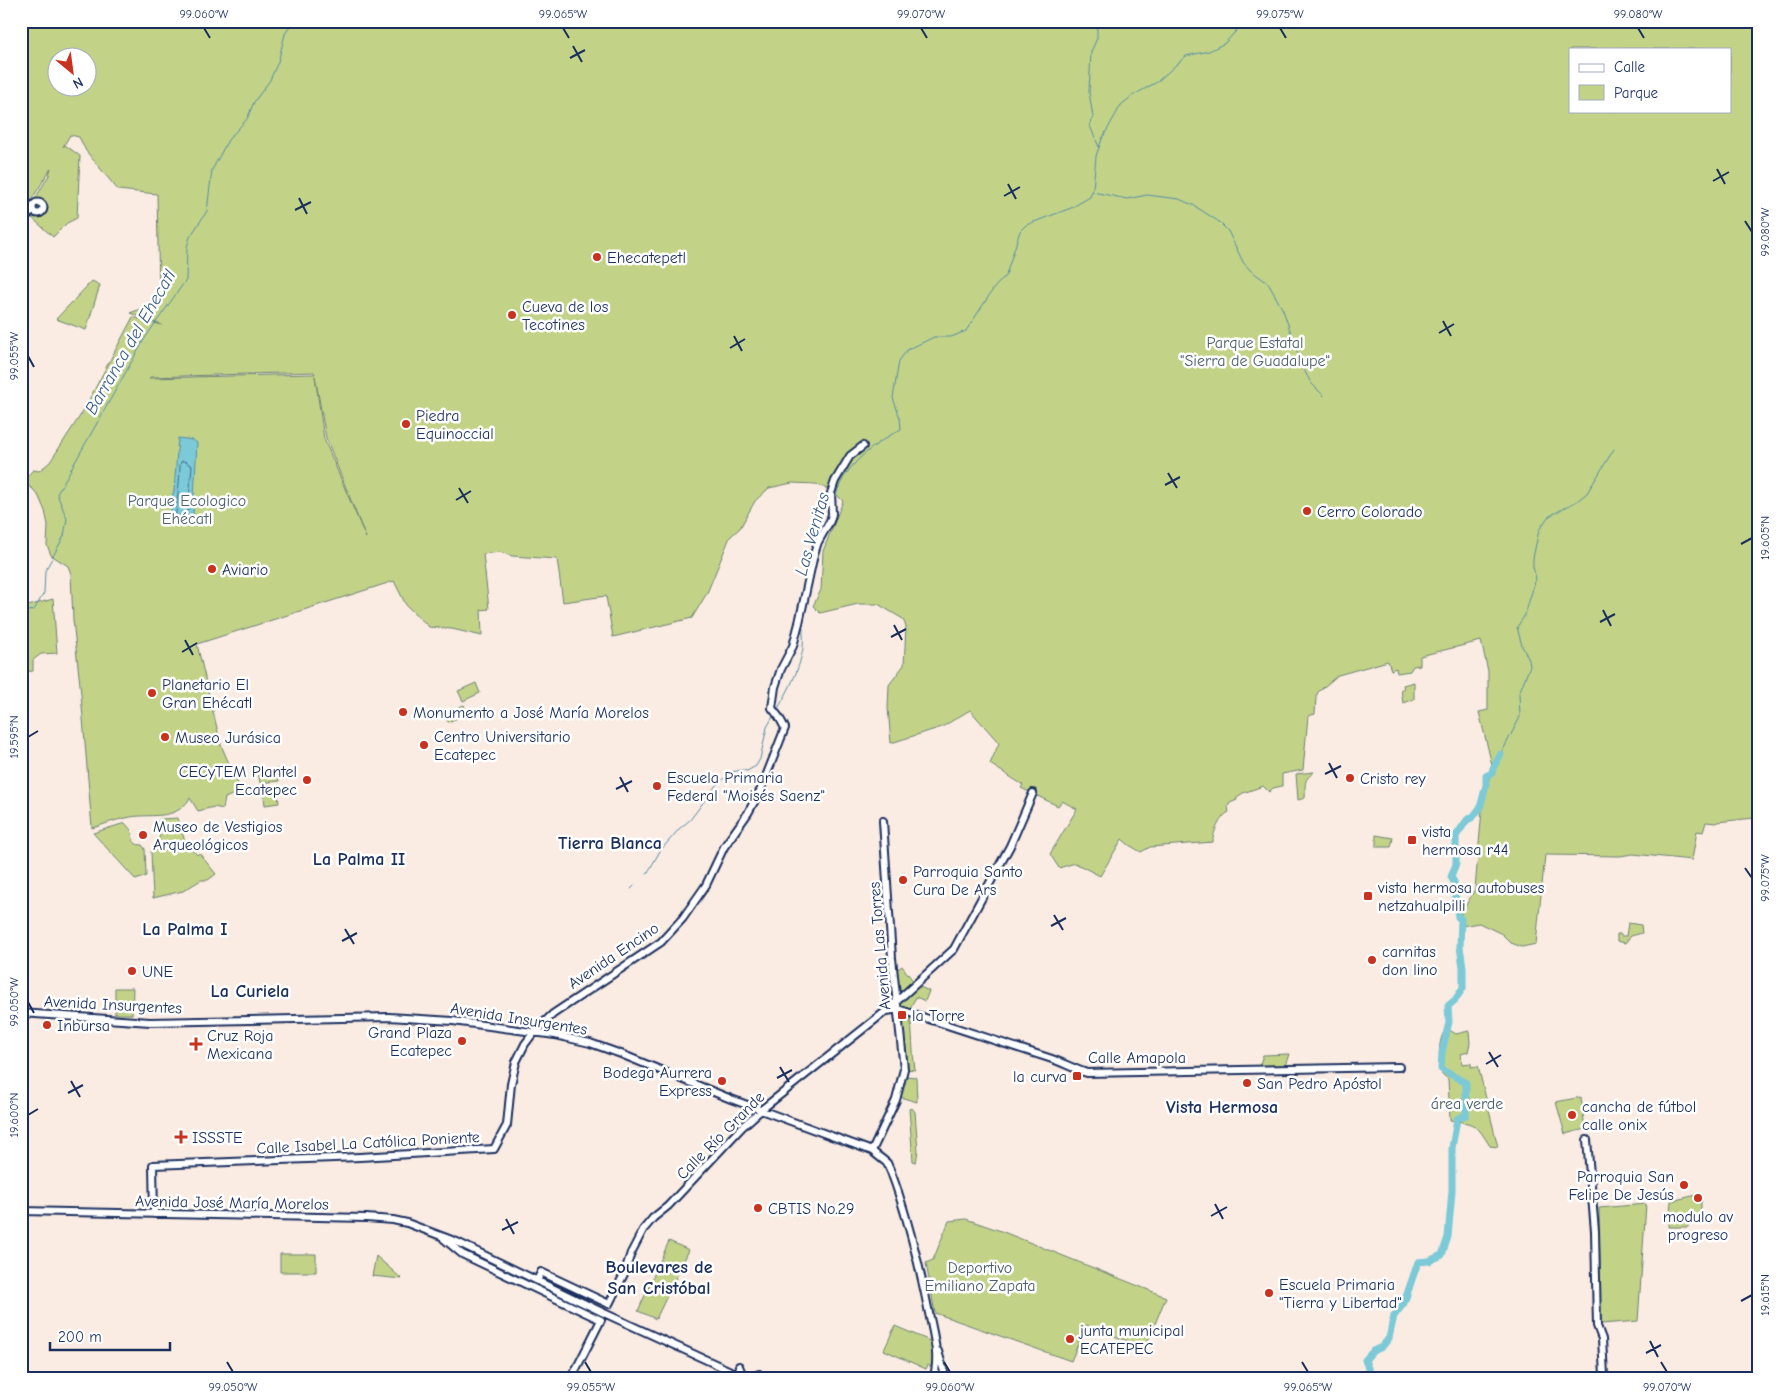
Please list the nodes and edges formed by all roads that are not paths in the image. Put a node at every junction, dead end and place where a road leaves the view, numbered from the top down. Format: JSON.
{"nodes":[{"id":1,"x":33,"y":211,"type":"dead end"},
{"id":2,"x":21,"y":220,"type":"edge"},
{"id":3,"x":863,"y":446,"type":"dead end"},
{"id":4,"x":1033,"y":793,"type":"dead end"},
{"id":5,"x":883,"y":821,"type":"dead end"},
{"id":6,"x":897,"y":1000,"type":"junction"},
{"id":7,"x":898,"y":1009,"type":"junction"},
{"id":8,"x":886,"y":1011,"type":"junction"},
{"id":9,"x":21,"y":1012,"type":"edge"},
{"id":10,"x":534,"y":1032,"type":"junction"},
{"id":11,"x":1399,"y":1067,"type":"dead end"},
{"id":12,"x":761,"y":1110,"type":"junction"},
{"id":13,"x":1587,"y":1140,"type":"dead end"},
{"id":14,"x":494,"y":1149,"type":"joint"},
{"id":15,"x":872,"y":1151,"type":"junction"},
{"id":16,"x":21,"y":1211,"type":"edge"},
{"id":17,"x":154,"y":1214,"type":"junction"},
{"id":18,"x":439,"y":1234,"type":"junction"},
{"id":19,"x":537,"y":1281,"type":"junction"},
{"id":20,"x":602,"y":1317,"type":"junction"},
{"id":21,"x":936,"y":1347,"type":"junction"},
{"id":22,"x":739,"y":1366,"type":"dead end"},
{"id":23,"x":759,"y":1374,"type":"dead end"},
{"id":24,"x":746,"y":1378,"type":"edge"},
{"id":25,"x":934,"y":1378,"type":"edge"},
{"id":26,"x":571,"y":1379,"type":"edge"},
{"id":27,"x":944,"y":1379,"type":"edge"},
{"id":28,"x":1602,"y":1379,"type":"edge"}],
"edges":[{"from":1,"to":2,"type":"main road"},
{"from":3,"to":10,"type":"main road","name":"Avenida Encino"},
{"from":4,"to":6,"type":"main road","name":"Calle Río Grande"},
{"from":5,"to":6,"type":"main road","name":"Avenida Las Torres"},
{"from":6,"to":7,"type":"main road","name":"Avenida Las Torres"},
{"from":6,"to":8,"type":"main road","name":"Calle Río Grande"},
{"from":7,"to":8,"type":"main road","name":"Calle Amapola"},
{"from":7,"to":11,"type":"main road","name":"Calle Amapola"},
{"from":7,"to":15,"type":"main road","name":"Avenida Las Torres"},
{"from":8,"to":12,"type":"main road","name":"Calle Río Grande"},
{"from":9,"to":10,"type":"main road","name":"Avenida Insurgentes"},
{"from":10,"to":12,"type":"main road","name":"Avenida Insurgentes"},
{"from":10,"to":14,"type":"main road","name":"Avenida Encino"},
{"from":12,"to":15,"type":"main road","name":"Avenida Insurgentes"},
{"from":12,"to":19,"type":"main road","name":"Calle Río Grande"},
{"from":13,"to":28,"type":"main road"},
{"from":14,"to":17,"type":"main road","name":"Calle Isabel La Católica Poniente"},
{"from":15,"to":21,"type":"main road","name":"Avenida Insurgentes"},
{"from":16,"to":17,"type":"main road","name":"Avenida José María Morelos"},
{"from":17,"to":18,"type":"main road","name":"Avenida José María Morelos"},
{"from":18,"to":19,"type":"main road","name":"Avenida José María Morelos"},
{"from":18,"to":20,"type":"main road","name":"Avenida José María Morelos"},
{"from":19,"to":20,"type":"main road","name":"Avenida José María Morelos"},
{"from":20,"to":24,"type":"main road","name":"Avenida José María Morelos"},
{"from":20,"to":26,"type":"main road"},
{"from":21,"to":25,"type":"main road","name":"Avenida Insurgentes"},
{"from":21,"to":27,"type":"main road","name":"Avenida Insurgentes"},
{"from":22,"to":24,"type":"main road"},
{"from":23,"to":24,"type":"main road"},
{"from":25,"to":27,"type":"main road"}]}
